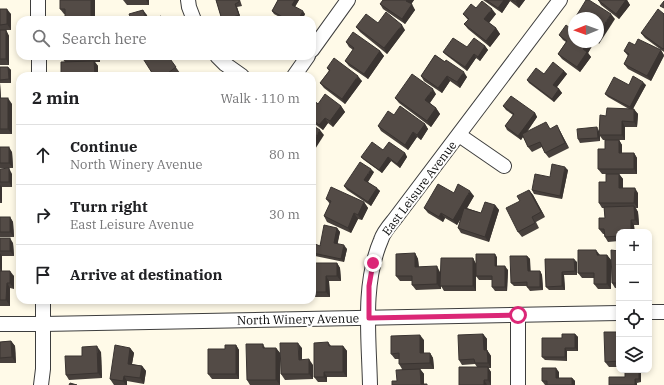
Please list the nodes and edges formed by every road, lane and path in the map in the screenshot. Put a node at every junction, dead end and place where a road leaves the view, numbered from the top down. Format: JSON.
{"nodes":[{"id":1,"x":38,"y":0,"type":"edge"},
{"id":2,"x":188,"y":0,"type":"edge"},
{"id":3,"x":348,"y":0,"type":"edge"},
{"id":4,"x":560,"y":0,"type":"edge"},
{"id":5,"x":38,"y":16,"type":"edge"},
{"id":6,"x":192,"y":16,"type":"edge"},
{"id":7,"x":316,"y":44,"type":"edge"},
{"id":8,"x":38,"y":60,"type":"edge"},
{"id":9,"x":221,"y":60,"type":"edge"},
{"id":10,"x":305,"y":60,"type":"edge"},
{"id":11,"x":39,"y":72,"type":"edge"},
{"id":12,"x":236,"y":72,"type":"edge"},
{"id":13,"x":297,"y":72,"type":"edge"},
{"id":14,"x":459,"y":135,"type":"junction"},
{"id":15,"x":504,"y":166,"type":"dead end"},
{"id":16,"x":43,"y":304,"type":"edge"},
{"id":17,"x":652,"y":312,"type":"edge"},
{"id":18,"x":664,"y":312,"type":"edge"},
{"id":19,"x":616,"y":313,"type":"edge"},
{"id":20,"x":518,"y":315,"type":"junction"},
{"id":21,"x":369,"y":318,"type":"junction"},
{"id":22,"x":0,"y":324,"type":"edge"},
{"id":23,"x":44,"y":324,"type":"junction"},
{"id":24,"x":41,"y":385,"type":"edge"},
{"id":25,"x":370,"y":385,"type":"edge"},
{"id":26,"x":518,"y":385,"type":"edge"}],
"edges":[{"from":1,"to":5,"type":"street"},
{"from":2,"to":6,"type":"street"},
{"from":3,"to":7,"type":"street"},
{"from":4,"to":14,"type":"street","name":"East Leisure Avenue"},
{"from":8,"to":11,"type":"street"},
{"from":9,"to":12,"type":"street"},
{"from":10,"to":13,"type":"street"},
{"from":14,"to":15,"type":"street","name":"East Leisure Avenue"},
{"from":14,"to":21,"type":"street","name":"East Leisure Avenue"},
{"from":16,"to":23,"type":"street"},
{"from":17,"to":18,"type":"street"},
{"from":19,"to":20,"type":"street","name":"North Winery Avenue"},
{"from":20,"to":21,"type":"street","name":"North Winery Avenue"},
{"from":20,"to":26,"type":"street"},
{"from":21,"to":23,"type":"street","name":"North Winery Avenue"},
{"from":21,"to":25,"type":"street","name":"East Leisure Avenue"},
{"from":22,"to":23,"type":"street","name":"North Winery Avenue"},
{"from":23,"to":24,"type":"street"}]}
